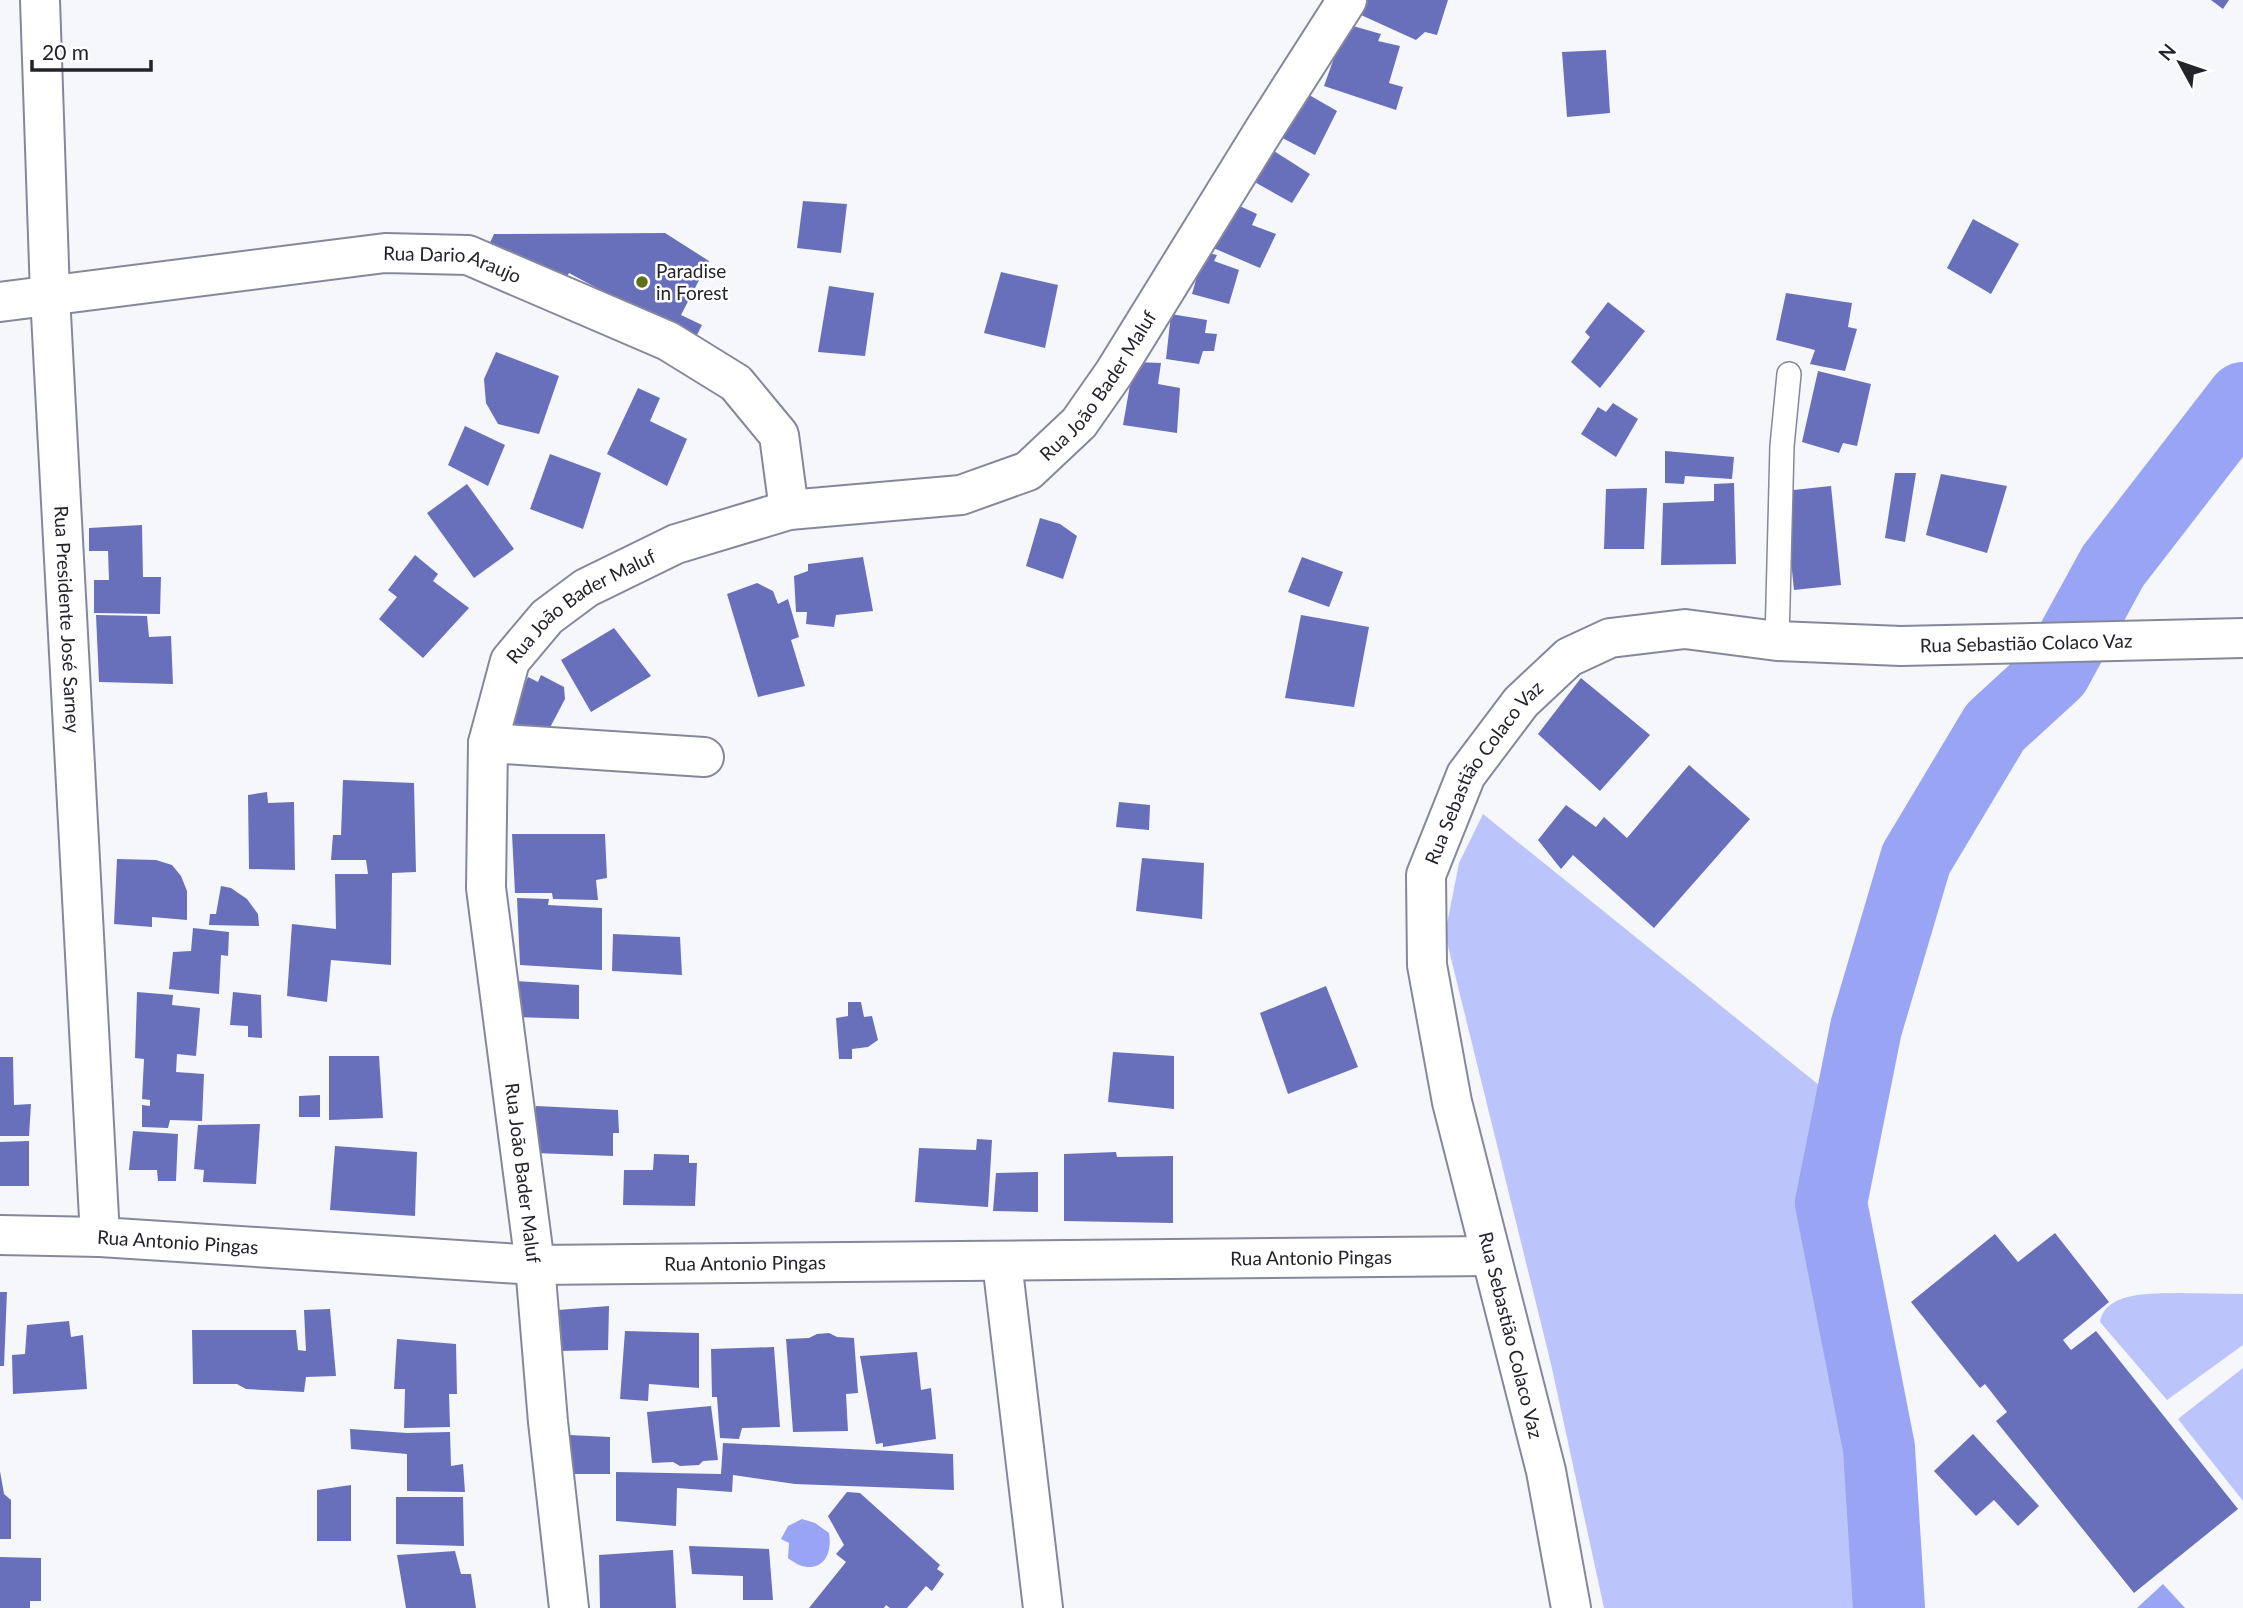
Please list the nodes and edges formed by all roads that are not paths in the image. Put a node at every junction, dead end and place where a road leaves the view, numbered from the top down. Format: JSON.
{"nodes":[{"id":1,"x":40,"y":0,"type":"edge"},
{"id":2,"x":1348,"y":0,"type":"edge"},
{"id":3,"x":50,"y":295,"type":"junction"},
{"id":4,"x":0,"y":302,"type":"edge"},
{"id":5,"x":1789,"y":374,"type":"dead end"},
{"id":6,"x":789,"y":510,"type":"junction"},
{"id":7,"x":2243,"y":638,"type":"edge"},
{"id":8,"x":1777,"y":640,"type":"junction"},
{"id":9,"x":488,"y":743,"type":"junction"},
{"id":10,"x":704,"y":757,"type":"dead end"},
{"id":11,"x":0,"y":1235,"type":"edge"},
{"id":12,"x":100,"y":1237,"type":"junction"},
{"id":13,"x":1491,"y":1256,"type":"junction"},
{"id":14,"x":1002,"y":1262,"type":"junction"},
{"id":15,"x":535,"y":1265,"type":"junction"},
{"id":16,"x":569,"y":1608,"type":"edge"},
{"id":17,"x":1042,"y":1608,"type":"edge"},
{"id":18,"x":1571,"y":1608,"type":"edge"}],
"edges":[{"from":1,"to":3,"type":"street","name":"Rua Presidente José Sarney"},
{"from":2,"to":6,"type":"street","name":"Rua João Bader Maluf"},
{"from":3,"to":4,"type":"street","name":"Rua Dario Araujo"},
{"from":3,"to":6,"type":"street","name":"Rua Dario Araujo"},
{"from":3,"to":12,"type":"street","name":"Rua Presidente José Sarney"},
{"from":5,"to":8,"type":"lane"},
{"from":6,"to":9,"type":"street","name":"Rua João Bader Maluf"},
{"from":7,"to":8,"type":"street","name":"Rua Sebastião Colaco Vaz"},
{"from":8,"to":13,"type":"street","name":"Rua Sebastião Colaco Vaz"},
{"from":9,"to":10,"type":"street"},
{"from":9,"to":15,"type":"street","name":"Rua João Bader Maluf"},
{"from":11,"to":12,"type":"street","name":"Rua Antonio Pingas"},
{"from":12,"to":15,"type":"street","name":"Rua Antonio Pingas"},
{"from":13,"to":14,"type":"street","name":"Rua Antonio Pingas"},
{"from":13,"to":18,"type":"street","name":"Rua Sebastião Colaco Vaz"},
{"from":14,"to":15,"type":"street","name":"Rua Antonio Pingas"},
{"from":14,"to":17,"type":"street"},
{"from":15,"to":16,"type":"street","name":"Rua João Bader Maluf"}]}
